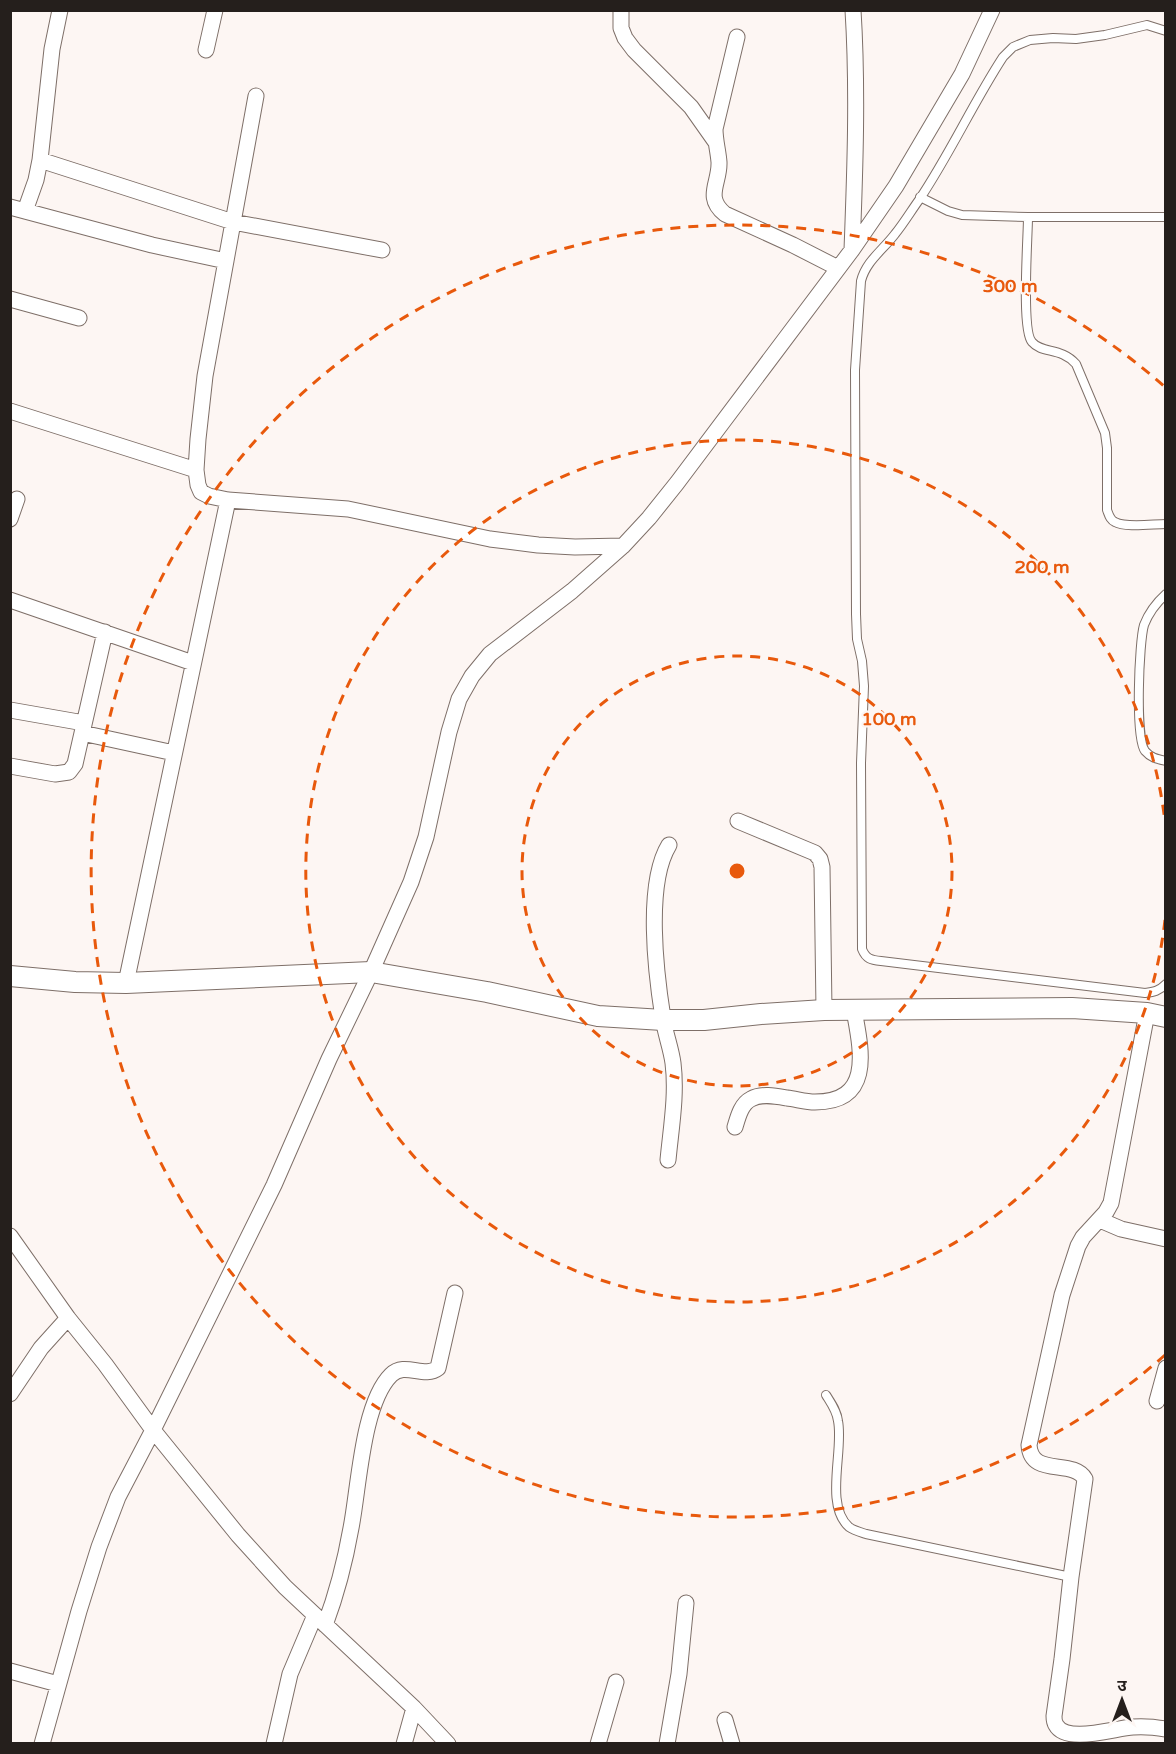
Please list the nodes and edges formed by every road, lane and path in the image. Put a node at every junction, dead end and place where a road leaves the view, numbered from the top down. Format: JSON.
{"nodes":[{"id":1,"x":60,"y":10,"type":"edge"},
{"id":2,"x":215,"y":10,"type":"edge"},
{"id":3,"x":621,"y":10,"type":"edge"},
{"id":4,"x":853,"y":10,"type":"edge"},
{"id":5,"x":992,"y":10,"type":"edge"},
{"id":6,"x":1166,"y":31,"type":"edge"},
{"id":7,"x":737,"y":37,"type":"dead end"},
{"id":8,"x":206,"y":50,"type":"dead end"},
{"id":9,"x":256,"y":96,"type":"dead end"},
{"id":10,"x":715,"y":141,"type":"junction"},
{"id":11,"x":40,"y":160,"type":"junction"},
{"id":12,"x":920,"y":197,"type":"junction"},
{"id":13,"x":18,"y":209,"type":"edge"},
{"id":14,"x":1028,"y":217,"type":"junction"},
{"id":15,"x":1166,"y":217,"type":"edge"},
{"id":16,"x":233,"y":222,"type":"junction"},
{"id":17,"x":382,"y":250,"type":"dead end"},
{"id":18,"x":852,"y":250,"type":"junction"},
{"id":19,"x":226,"y":261,"type":"junction"},
{"id":20,"x":837,"y":268,"type":"junction"},
{"id":21,"x":10,"y":299,"type":"edge"},
{"id":22,"x":79,"y":318,"type":"dead end"},
{"id":23,"x":10,"y":411,"type":"edge"},
{"id":24,"x":196,"y":470,"type":"junction"},
{"id":25,"x":17,"y":499,"type":"dead end"},
{"id":26,"x":228,"y":500,"type":"junction"},
{"id":27,"x":10,"y":519,"type":"edge"},
{"id":28,"x":1166,"y":524,"type":"edge"},
{"id":29,"x":623,"y":546,"type":"junction"},
{"id":30,"x":1166,"y":594,"type":"edge"},
{"id":31,"x":10,"y":600,"type":"edge"},
{"id":32,"x":105,"y":632,"type":"junction"},
{"id":33,"x":193,"y":663,"type":"junction"},
{"id":34,"x":10,"y":710,"type":"edge"},
{"id":35,"x":83,"y":728,"type":"junction"},
{"id":36,"x":174,"y":753,"type":"junction"},
{"id":37,"x":1166,"y":761,"type":"edge"},
{"id":38,"x":10,"y":766,"type":"edge"},
{"id":39,"x":738,"y":821,"type":"dead end"},
{"id":40,"x":669,"y":845,"type":"dead end"},
{"id":41,"x":371,"y":972,"type":"junction"},
{"id":42,"x":10,"y":976,"type":"edge"},
{"id":43,"x":126,"y":983,"type":"junction"},
{"id":44,"x":1166,"y":984,"type":"edge"},
{"id":45,"x":824,"y":1010,"type":"junction"},
{"id":46,"x":854,"y":1010,"type":"junction"},
{"id":47,"x":1156,"y":1015,"type":"edge"},
{"id":48,"x":663,"y":1020,"type":"junction"},
{"id":49,"x":735,"y":1127,"type":"dead end"},
{"id":50,"x":668,"y":1160,"type":"dead end"},
{"id":51,"x":1100,"y":1220,"type":"junction"},
{"id":52,"x":10,"y":1236,"type":"edge"},
{"id":53,"x":1166,"y":1239,"type":"edge"},
{"id":54,"x":455,"y":1293,"type":"dead end"},
{"id":55,"x":68,"y":1318,"type":"junction"},
{"id":56,"x":1166,"y":1368,"type":"edge"},
{"id":57,"x":10,"y":1394,"type":"edge"},
{"id":58,"x":826,"y":1395,"type":"dead end"},
{"id":59,"x":1157,"y":1401,"type":"dead end"},
{"id":60,"x":153,"y":1430,"type":"junction"},
{"id":61,"x":1071,"y":1577,"type":"junction"},
{"id":62,"x":686,"y":1603,"type":"dead end"},
{"id":63,"x":320,"y":1620,"type":"junction"},
{"id":64,"x":10,"y":1671,"type":"edge"},
{"id":65,"x":616,"y":1682,"type":"dead end"},
{"id":66,"x":58,"y":1684,"type":"junction"},
{"id":67,"x":414,"y":1708,"type":"junction"},
{"id":68,"x":724,"y":1720,"type":"dead end"},
{"id":69,"x":1166,"y":1729,"type":"edge"},
{"id":70,"x":42,"y":1743,"type":"edge"},
{"id":71,"x":274,"y":1743,"type":"edge"},
{"id":72,"x":404,"y":1743,"type":"edge"},
{"id":73,"x":448,"y":1743,"type":"edge"},
{"id":74,"x":598,"y":1743,"type":"edge"},
{"id":75,"x":666,"y":1743,"type":"edge"},
{"id":76,"x":732,"y":1743,"type":"edge"}],
"edges":[{"from":1,"to":11,"type":"street"},
{"from":2,"to":8,"type":"street"},
{"from":3,"to":10,"type":"street"},
{"from":4,"to":18,"type":"street"},
{"from":5,"to":18,"type":"street"},
{"from":6,"to":12,"type":"lane"},
{"from":7,"to":10,"type":"street"},
{"from":9,"to":16,"type":"street"},
{"from":10,"to":20,"type":"street"},
{"from":11,"to":13,"type":"street"},
{"from":11,"to":16,"type":"street"},
{"from":12,"to":14,"type":"lane"},
{"from":12,"to":44,"type":"lane"},
{"from":13,"to":19,"type":"street"},
{"from":14,"to":15,"type":"lane"},
{"from":14,"to":28,"type":"lane"},
{"from":16,"to":17,"type":"street"},
{"from":16,"to":19,"type":"street"},
{"from":18,"to":20,"type":"street"},
{"from":19,"to":24,"type":"street"},
{"from":20,"to":29,"type":"street"},
{"from":21,"to":22,"type":"street"},
{"from":23,"to":24,"type":"street"},
{"from":24,"to":26,"type":"street"},
{"from":25,"to":27,"type":"street"},
{"from":26,"to":29,"type":"street"},
{"from":26,"to":33,"type":"street"},
{"from":29,"to":41,"type":"street"},
{"from":30,"to":37,"type":"lane"},
{"from":31,"to":32,"type":"street"},
{"from":32,"to":33,"type":"street"},
{"from":32,"to":35,"type":"street"},
{"from":33,"to":36,"type":"street"},
{"from":34,"to":35,"type":"street"},
{"from":35,"to":36,"type":"street"},
{"from":35,"to":38,"type":"street"},
{"from":36,"to":43,"type":"street"},
{"from":39,"to":45,"type":"street"},
{"from":40,"to":48,"type":"street"},
{"from":41,"to":43,"type":"street"},
{"from":41,"to":48,"type":"street"},
{"from":41,"to":60,"type":"street"},
{"from":42,"to":43,"type":"street"},
{"from":45,"to":46,"type":"street"},
{"from":45,"to":48,"type":"street"},
{"from":46,"to":47,"type":"street"},
{"from":46,"to":49,"type":"street"},
{"from":47,"to":51,"type":"street"},
{"from":48,"to":50,"type":"street"},
{"from":51,"to":53,"type":"street"},
{"from":51,"to":61,"type":"street"},
{"from":52,"to":55,"type":"street"},
{"from":54,"to":63,"type":"street"},
{"from":55,"to":57,"type":"street"},
{"from":55,"to":60,"type":"street"},
{"from":56,"to":59,"type":"street"},
{"from":58,"to":61,"type":"lane"},
{"from":60,"to":63,"type":"street"},
{"from":60,"to":66,"type":"street"},
{"from":61,"to":69,"type":"street"},
{"from":62,"to":75,"type":"street"},
{"from":63,"to":67,"type":"street"},
{"from":63,"to":71,"type":"street"},
{"from":64,"to":66,"type":"street"},
{"from":65,"to":74,"type":"street"},
{"from":66,"to":70,"type":"street"},
{"from":67,"to":72,"type":"street"},
{"from":67,"to":73,"type":"street"},
{"from":68,"to":76,"type":"street"}]}
